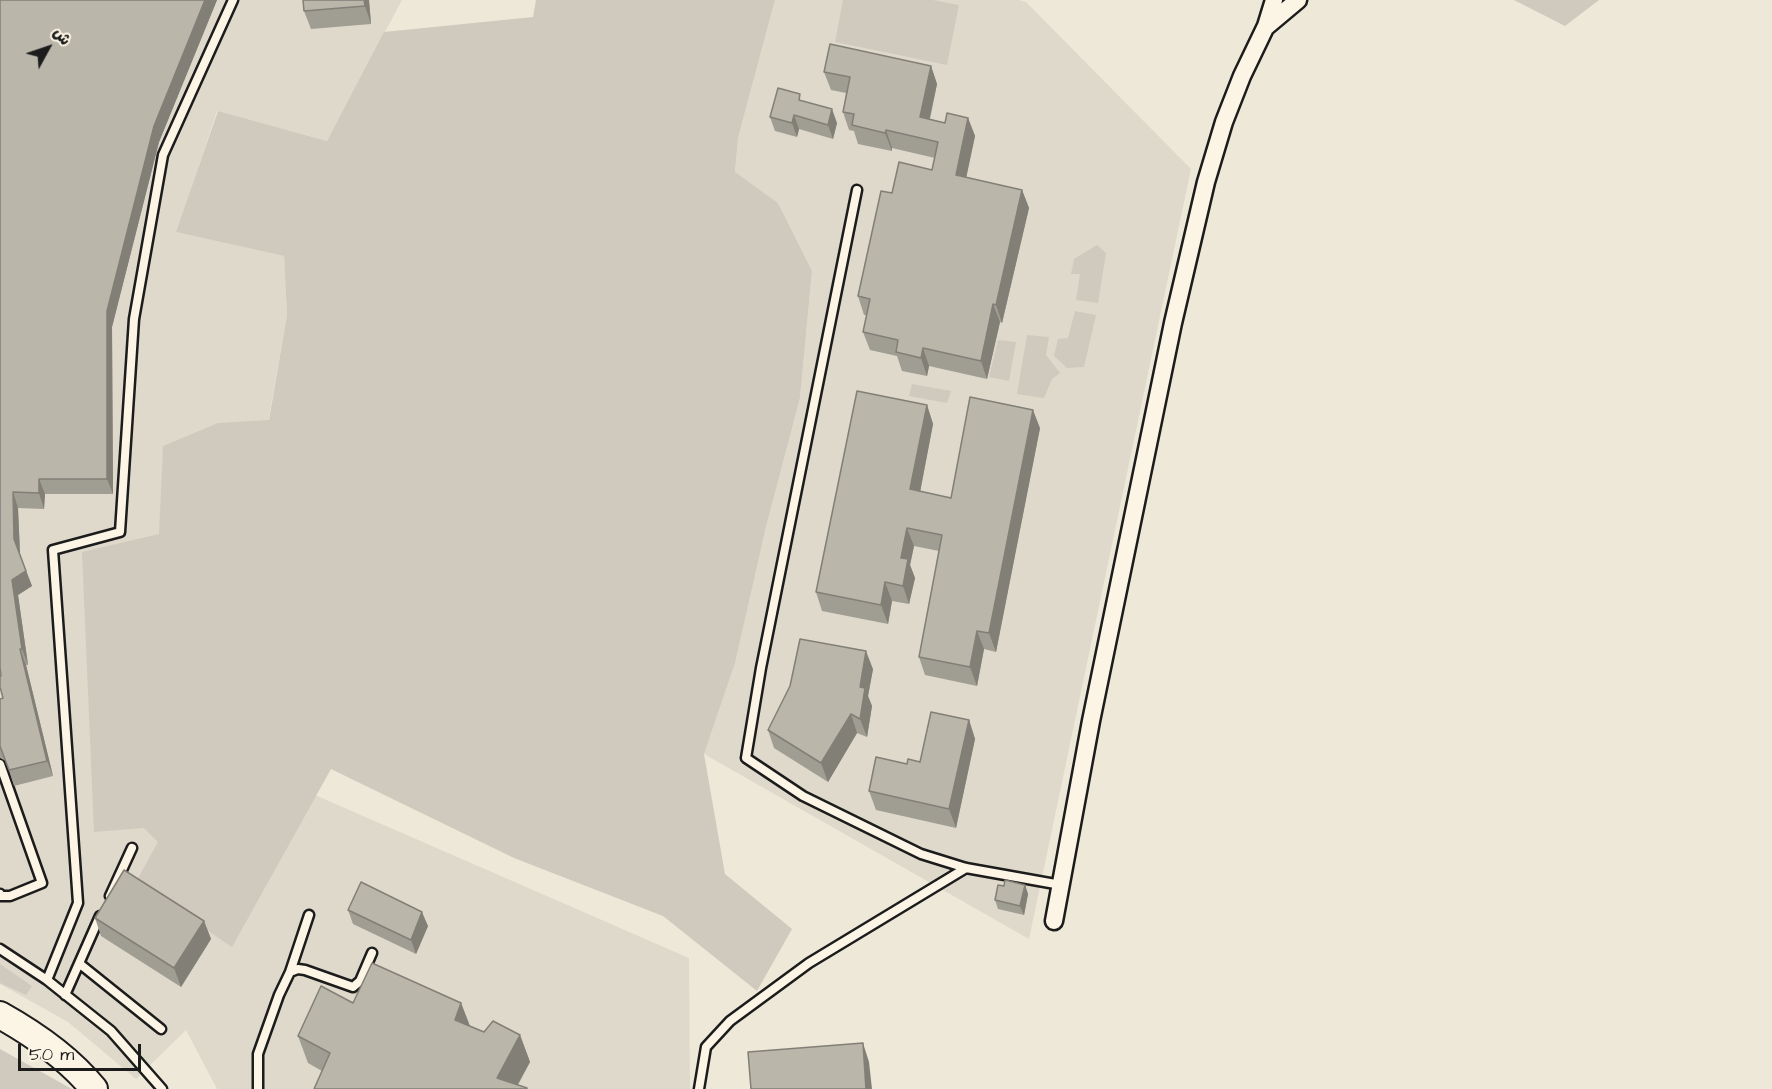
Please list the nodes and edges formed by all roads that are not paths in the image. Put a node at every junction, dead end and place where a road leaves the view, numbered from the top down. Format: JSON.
{"nodes":[{"id":1,"x":233,"y":0,"type":"edge"},
{"id":2,"x":1274,"y":0,"type":"edge"},
{"id":3,"x":1298,"y":0,"type":"edge"},
{"id":4,"x":1266,"y":26,"type":"junction"},
{"id":5,"x":857,"y":190,"type":"dead end"},
{"id":6,"x":0,"y":764,"type":"edge"},
{"id":7,"x":132,"y":848,"type":"dead end"},
{"id":8,"x":966,"y":868,"type":"junction"},
{"id":9,"x":1061,"y":885,"type":"junction"},
{"id":10,"x":0,"y":894,"type":"edge"},
{"id":11,"x":309,"y":915,"type":"dead end"},
{"id":12,"x":1054,"y":921,"type":"dead end"},
{"id":13,"x":0,"y":949,"type":"edge"},
{"id":14,"x":372,"y":953,"type":"dead end"},
{"id":15,"x":80,"y":964,"type":"junction"},
{"id":16,"x":290,"y":972,"type":"junction"},
{"id":17,"x":47,"y":980,"type":"junction"},
{"id":18,"x":65,"y":995,"type":"junction"},
{"id":19,"x":0,"y":1015,"type":"edge"},
{"id":20,"x":161,"y":1029,"type":"dead end"},
{"id":21,"x":94,"y":1089,"type":"edge"},
{"id":22,"x":162,"y":1089,"type":"edge"},
{"id":23,"x":258,"y":1089,"type":"edge"},
{"id":24,"x":699,"y":1089,"type":"edge"}],
"edges":[{"from":1,"to":17,"type":"lane"},
{"from":2,"to":4,"type":"street"},
{"from":3,"to":4,"type":"street"},
{"from":4,"to":9,"type":"street"},
{"from":5,"to":8,"type":"lane"},
{"from":6,"to":10,"type":"lane"},
{"from":7,"to":15,"type":"lane"},
{"from":8,"to":9,"type":"lane"},
{"from":8,"to":24,"type":"lane"},
{"from":9,"to":12,"type":"street"},
{"from":11,"to":16,"type":"lane"},
{"from":13,"to":17,"type":"lane"},
{"from":14,"to":16,"type":"lane"},
{"from":15,"to":18,"type":"lane"},
{"from":15,"to":20,"type":"lane"},
{"from":16,"to":23,"type":"lane"},
{"from":17,"to":18,"type":"lane"},
{"from":18,"to":22,"type":"lane"},
{"from":19,"to":21,"type":"main road"}]}
